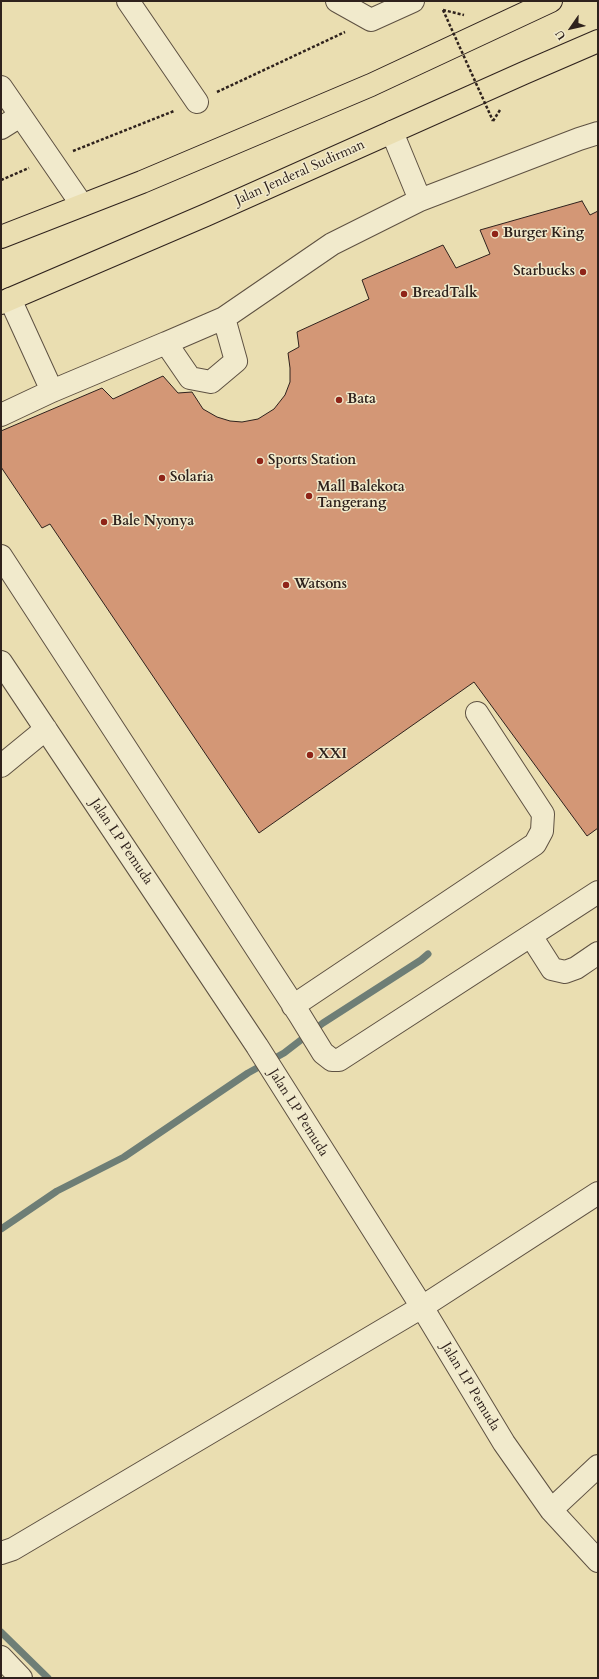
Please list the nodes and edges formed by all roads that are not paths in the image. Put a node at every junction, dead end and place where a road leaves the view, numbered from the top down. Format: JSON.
{"nodes":[{"id":1,"x":128,"y":1,"type":"edge"},
{"id":2,"x":337,"y":1,"type":"edge"},
{"id":3,"x":413,"y":1,"type":"edge"},
{"id":4,"x":551,"y":1,"type":"edge"},
{"id":5,"x":598,"y":41,"type":"edge"},
{"id":6,"x":1,"y":87,"type":"edge"},
{"id":7,"x":197,"y":102,"type":"dead end"},
{"id":8,"x":20,"y":116,"type":"junction"},
{"id":9,"x":1,"y":128,"type":"edge"},
{"id":10,"x":392,"y":132,"type":"junction"},
{"id":11,"x":598,"y":134,"type":"edge"},
{"id":12,"x":420,"y":200,"type":"junction"},
{"id":13,"x":82,"y":205,"type":"junction"},
{"id":14,"x":1,"y":237,"type":"edge"},
{"id":15,"x":6,"y":301,"type":"edge"},
{"id":16,"x":224,"y":318,"type":"junction"},
{"id":17,"x":166,"y":343,"type":"junction"},
{"id":18,"x":52,"y":391,"type":"junction"},
{"id":19,"x":1,"y":415,"type":"edge"},
{"id":20,"x":1,"y":556,"type":"edge"},
{"id":21,"x":1,"y":662,"type":"edge"},
{"id":22,"x":477,"y":713,"type":"dead end"},
{"id":23,"x":46,"y":729,"type":"junction"},
{"id":24,"x":1,"y":766,"type":"edge"},
{"id":25,"x":598,"y":892,"type":"edge"},
{"id":26,"x":531,"y":936,"type":"junction"},
{"id":27,"x":598,"y":953,"type":"edge"},
{"id":28,"x":296,"y":1010,"type":"junction"},
{"id":29,"x":598,"y":1193,"type":"edge"},
{"id":30,"x":422,"y":1307,"type":"junction"},
{"id":31,"x":598,"y":1466,"type":"edge"},
{"id":32,"x":551,"y":1510,"type":"junction"},
{"id":33,"x":1,"y":1554,"type":"edge"},
{"id":34,"x":598,"y":1561,"type":"edge"},
{"id":35,"x":1,"y":1657,"type":"edge"},
{"id":36,"x":21,"y":1678,"type":"edge"}],
"edges":[{"from":1,"to":7,"type":"street"},
{"from":2,"to":3,"type":"street"},
{"from":4,"to":13,"type":"main road"},
{"from":5,"to":10,"type":"main road","name":"Jalan Jenderal Sudirman"},
{"from":6,"to":8,"type":"street"},
{"from":8,"to":9,"type":"street"},
{"from":8,"to":13,"type":"street"},
{"from":10,"to":12,"type":"street"},
{"from":10,"to":15,"type":"main road","name":"Jalan Jenderal Sudirman"},
{"from":11,"to":12,"type":"street"},
{"from":12,"to":16,"type":"street"},
{"from":13,"to":14,"type":"main road"},
{"from":15,"to":18,"type":"street"},
{"from":16,"to":17,"type":"street"},
{"from":16,"to":17,"type":"street"},
{"from":17,"to":18,"type":"street"},
{"from":18,"to":19,"type":"street"},
{"from":20,"to":28,"type":"street"},
{"from":21,"to":23,"type":"street","name":"Jalan LP Pemuda"},
{"from":22,"to":28,"type":"street"},
{"from":23,"to":24,"type":"street"},
{"from":23,"to":30,"type":"street","name":"Jalan LP Pemuda"},
{"from":25,"to":26,"type":"street"},
{"from":26,"to":27,"type":"street"},
{"from":26,"to":28,"type":"street"},
{"from":29,"to":30,"type":"street"},
{"from":30,"to":32,"type":"street","name":"Jalan LP Pemuda"},
{"from":30,"to":33,"type":"street"},
{"from":31,"to":32,"type":"street"},
{"from":32,"to":34,"type":"street","name":"Jalan LP Pemuda"},
{"from":35,"to":36,"type":"street"}]}
